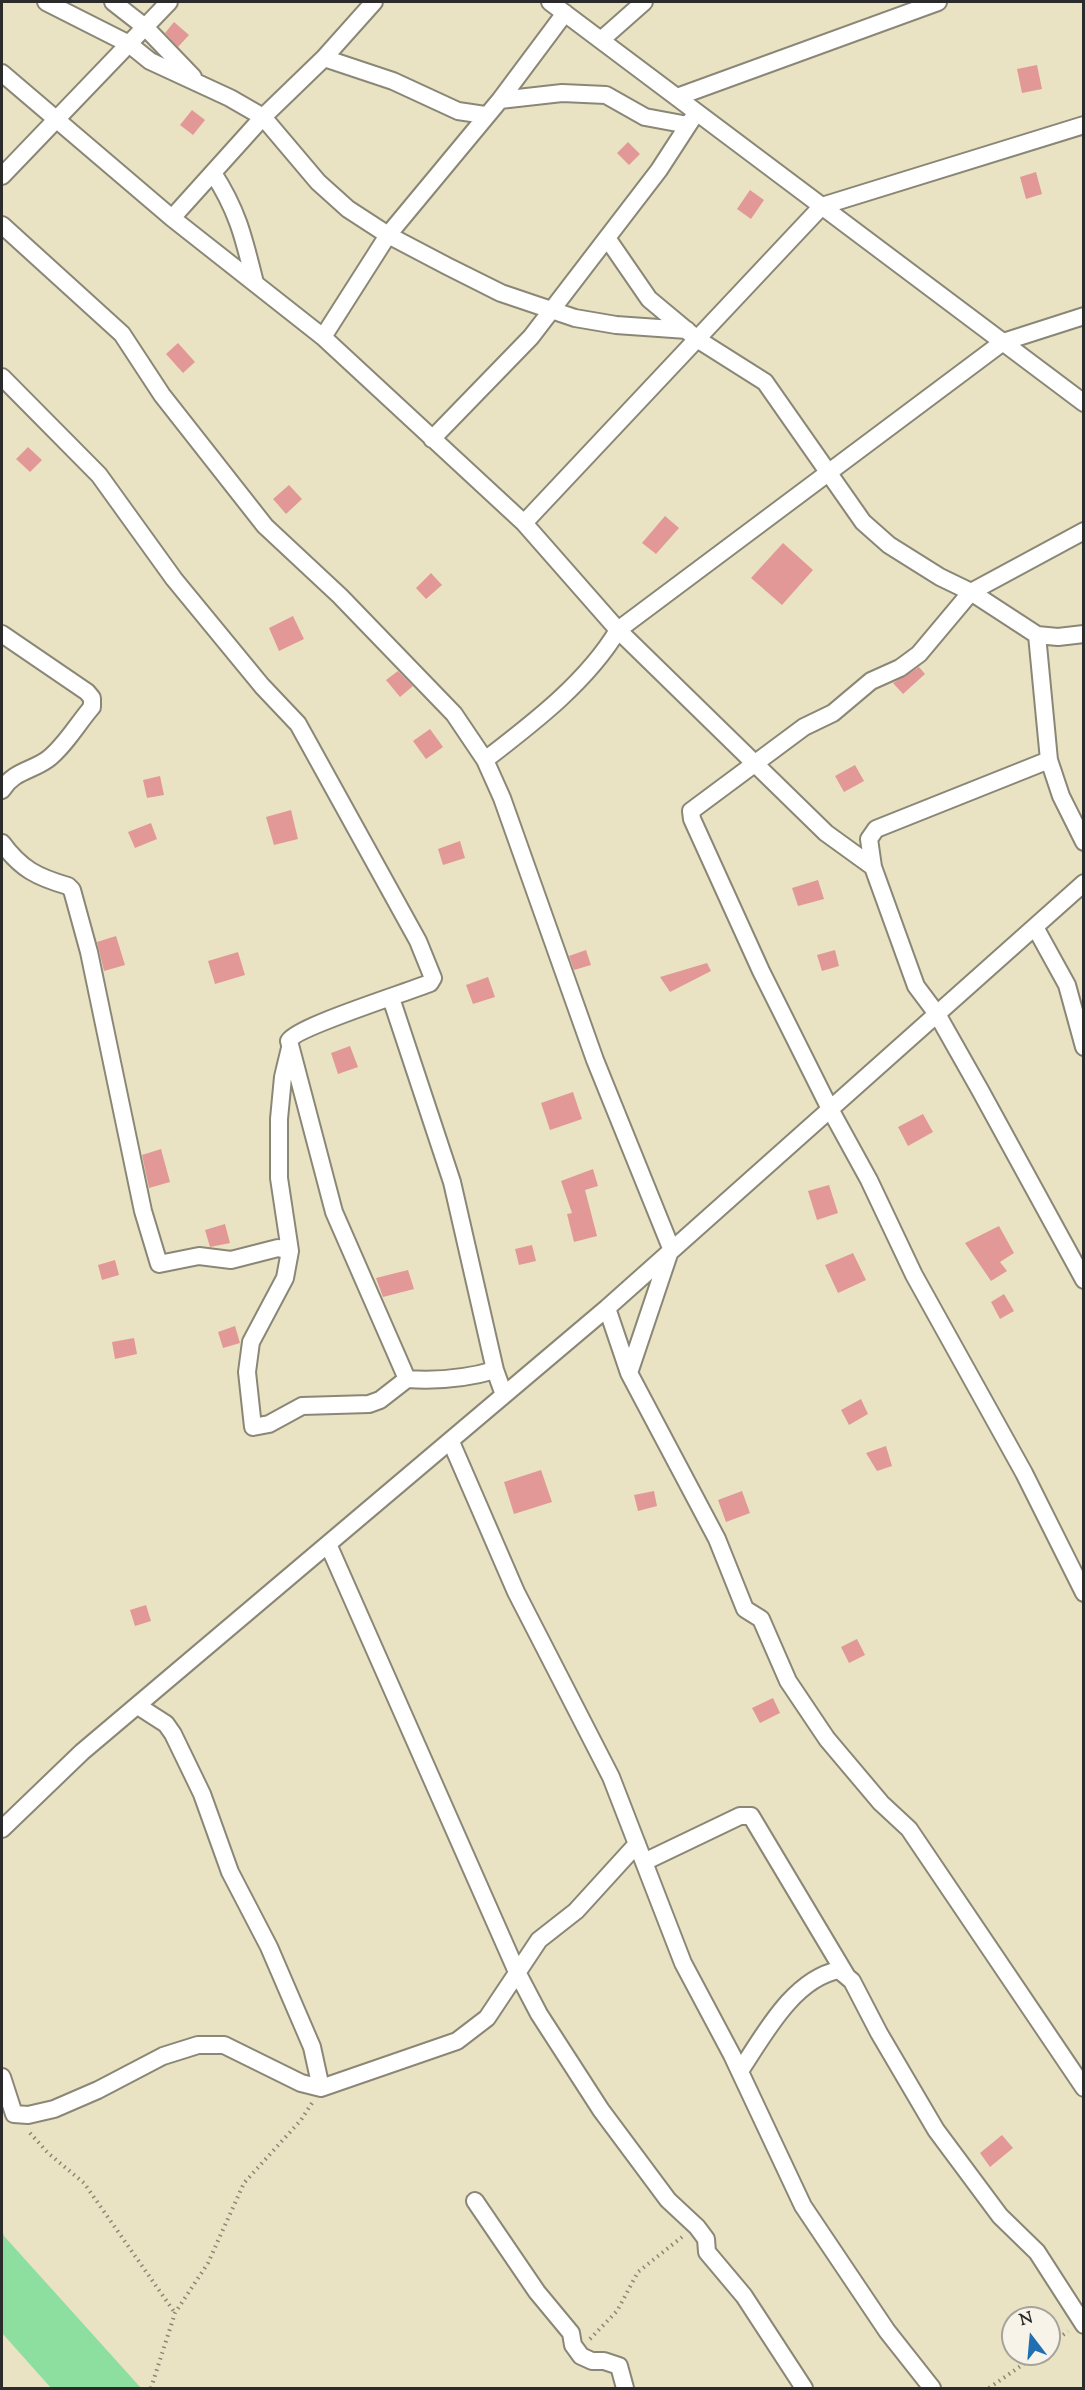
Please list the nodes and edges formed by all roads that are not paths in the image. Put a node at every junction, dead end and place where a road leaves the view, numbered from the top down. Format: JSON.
{"nodes":[{"id":1,"x":46,"y":2,"type":"edge"},
{"id":2,"x":114,"y":2,"type":"edge"},
{"id":3,"x":169,"y":2,"type":"edge"},
{"id":4,"x":374,"y":2,"type":"edge"},
{"id":5,"x":550,"y":2,"type":"edge"},
{"id":6,"x":644,"y":2,"type":"edge"},
{"id":7,"x":938,"y":2,"type":"edge"},
{"id":8,"x":565,"y":13,"type":"junction"},
{"id":9,"x":145,"y":27,"type":"junction"},
{"id":10,"x":602,"y":40,"type":"junction"},
{"id":11,"x":129,"y":44,"type":"junction"},
{"id":12,"x":324,"y":58,"type":"junction"},
{"id":13,"x":2,"y":73,"type":"edge"},
{"id":14,"x":200,"y":84,"type":"junction"},
{"id":15,"x":677,"y":97,"type":"junction"},
{"id":16,"x":500,"y":100,"type":"junction"},
{"id":17,"x":485,"y":116,"type":"junction"},
{"id":18,"x":263,"y":117,"type":"junction"},
{"id":19,"x":692,"y":119,"type":"junction"},
{"id":20,"x":56,"y":120,"type":"junction"},
{"id":21,"x":1083,"y":125,"type":"edge"},
{"id":22,"x":213,"y":173,"type":"junction"},
{"id":23,"x":2,"y":176,"type":"edge"},
{"id":24,"x":822,"y":206,"type":"junction"},
{"id":25,"x":172,"y":218,"type":"junction"},
{"id":26,"x":2,"y":225,"type":"edge"},
{"id":27,"x":388,"y":235,"type":"junction"},
{"id":28,"x":608,"y":238,"type":"junction"},
{"id":29,"x":255,"y":283,"type":"junction"},
{"id":30,"x":550,"y":310,"type":"junction"},
{"id":31,"x":1083,"y":316,"type":"edge"},
{"id":32,"x":692,"y":335,"type":"junction"},
{"id":33,"x":323,"y":337,"type":"junction"},
{"id":34,"x":1003,"y":342,"type":"junction"},
{"id":35,"x":2,"y":376,"type":"edge"},
{"id":36,"x":1083,"y":403,"type":"edge"},
{"id":37,"x":432,"y":439,"type":"junction"},
{"id":38,"x":828,"y":475,"type":"junction"},
{"id":39,"x":524,"y":523,"type":"junction"},
{"id":40,"x":1083,"y":531,"type":"edge"},
{"id":41,"x":971,"y":592,"type":"junction"},
{"id":42,"x":618,"y":630,"type":"junction"},
{"id":43,"x":2,"y":634,"type":"edge"},
{"id":44,"x":1083,"y":634,"type":"edge"},
{"id":45,"x":1037,"y":635,"type":"junction"},
{"id":46,"x":485,"y":760,"type":"junction"},
{"id":47,"x":1049,"y":760,"type":"junction"},
{"id":48,"x":756,"y":764,"type":"junction"},
{"id":49,"x":2,"y":790,"type":"edge"},
{"id":50,"x":1083,"y":842,"type":"edge"},
{"id":51,"x":2,"y":843,"type":"edge"},
{"id":52,"x":873,"y":867,"type":"junction"},
{"id":53,"x":1083,"y":883,"type":"edge"},
{"id":54,"x":1035,"y":927,"type":"junction"},
{"id":55,"x":391,"y":998,"type":"junction"},
{"id":56,"x":937,"y":1014,"type":"junction"},
{"id":57,"x":1083,"y":1047,"type":"edge"},
{"id":58,"x":291,"y":1048,"type":"junction"},
{"id":59,"x":830,"y":1109,"type":"junction"},
{"id":60,"x":671,"y":1248,"type":"junction"},
{"id":61,"x":290,"y":1251,"type":"junction"},
{"id":62,"x":1083,"y":1280,"type":"edge"},
{"id":63,"x":607,"y":1308,"type":"junction"},
{"id":64,"x":495,"y":1370,"type":"junction"},
{"id":65,"x":629,"y":1373,"type":"junction"},
{"id":66,"x":407,"y":1379,"type":"junction"},
{"id":67,"x":504,"y":1395,"type":"junction"},
{"id":68,"x":451,"y":1442,"type":"junction"},
{"id":69,"x":328,"y":1544,"type":"junction"},
{"id":70,"x":1079,"y":1573,"type":"edge"},
{"id":71,"x":1083,"y":1593,"type":"edge"},
{"id":72,"x":138,"y":1706,"type":"junction"},
{"id":73,"x":2,"y":1829,"type":"edge"},
{"id":74,"x":637,"y":1844,"type":"junction"},
{"id":75,"x":644,"y":1862,"type":"junction"},
{"id":76,"x":517,"y":1972,"type":"junction"},
{"id":77,"x":846,"y":1975,"type":"junction"},
{"id":78,"x":740,"y":2071,"type":"junction"},
{"id":79,"x":2,"y":2077,"type":"edge"},
{"id":80,"x":321,"y":2088,"type":"junction"},
{"id":81,"x":1083,"y":2088,"type":"edge"},
{"id":82,"x":475,"y":2201,"type":"dead end"},
{"id":83,"x":1082,"y":2323,"type":"edge"},
{"id":84,"x":625,"y":2388,"type":"edge"},
{"id":85,"x":804,"y":2388,"type":"edge"},
{"id":86,"x":932,"y":2388,"type":"edge"}],
"edges":[{"from":1,"to":11,"type":"street"},
{"from":2,"to":9,"type":"street"},
{"from":3,"to":9,"type":"street"},
{"from":4,"to":12,"type":"street"},
{"from":5,"to":8,"type":"street"},
{"from":6,"to":10,"type":"street"},
{"from":7,"to":15,"type":"street"},
{"from":8,"to":10,"type":"street"},
{"from":8,"to":16,"type":"street"},
{"from":9,"to":11,"type":"street"},
{"from":9,"to":14,"type":"street"},
{"from":10,"to":15,"type":"street"},
{"from":11,"to":14,"type":"street"},
{"from":11,"to":20,"type":"street"},
{"from":12,"to":17,"type":"street"},
{"from":12,"to":18,"type":"street"},
{"from":13,"to":20,"type":"street"},
{"from":14,"to":18,"type":"street"},
{"from":15,"to":19,"type":"street"},
{"from":16,"to":17,"type":"street"},
{"from":16,"to":19,"type":"street"},
{"from":17,"to":27,"type":"street"},
{"from":18,"to":22,"type":"street"},
{"from":18,"to":27,"type":"street"},
{"from":19,"to":24,"type":"street"},
{"from":19,"to":28,"type":"street"},
{"from":20,"to":23,"type":"street"},
{"from":20,"to":25,"type":"street"},
{"from":21,"to":24,"type":"street"},
{"from":22,"to":25,"type":"street"},
{"from":22,"to":29,"type":"street"},
{"from":24,"to":32,"type":"street"},
{"from":24,"to":34,"type":"street"},
{"from":25,"to":29,"type":"street"},
{"from":26,"to":46,"type":"street"},
{"from":27,"to":30,"type":"street"},
{"from":27,"to":33,"type":"street"},
{"from":28,"to":30,"type":"street"},
{"from":28,"to":32,"type":"street"},
{"from":29,"to":33,"type":"street"},
{"from":30,"to":32,"type":"street"},
{"from":30,"to":37,"type":"street"},
{"from":31,"to":34,"type":"street"},
{"from":32,"to":38,"type":"street"},
{"from":32,"to":39,"type":"street"},
{"from":33,"to":37,"type":"street"},
{"from":34,"to":36,"type":"street"},
{"from":34,"to":38,"type":"street"},
{"from":35,"to":55,"type":"street"},
{"from":37,"to":39,"type":"street"},
{"from":38,"to":41,"type":"street"},
{"from":38,"to":42,"type":"street"},
{"from":39,"to":42,"type":"street"},
{"from":40,"to":41,"type":"street"},
{"from":41,"to":45,"type":"street"},
{"from":41,"to":48,"type":"street"},
{"from":42,"to":46,"type":"street"},
{"from":42,"to":48,"type":"street"},
{"from":43,"to":49,"type":"street"},
{"from":44,"to":45,"type":"street"},
{"from":45,"to":47,"type":"street"},
{"from":46,"to":60,"type":"street"},
{"from":47,"to":50,"type":"street"},
{"from":47,"to":52,"type":"street"},
{"from":48,"to":52,"type":"street"},
{"from":48,"to":59,"type":"street"},
{"from":51,"to":61,"type":"street"},
{"from":52,"to":56,"type":"street"},
{"from":53,"to":54,"type":"street"},
{"from":54,"to":56,"type":"street"},
{"from":54,"to":57,"type":"street"},
{"from":55,"to":58,"type":"street"},
{"from":55,"to":64,"type":"street"},
{"from":56,"to":59,"type":"street"},
{"from":56,"to":62,"type":"street"},
{"from":58,"to":61,"type":"street"},
{"from":58,"to":66,"type":"street"},
{"from":59,"to":60,"type":"street"},
{"from":59,"to":70,"type":"street"},
{"from":60,"to":63,"type":"street"},
{"from":60,"to":65,"type":"street"},
{"from":61,"to":66,"type":"street"},
{"from":63,"to":65,"type":"street"},
{"from":63,"to":67,"type":"street"},
{"from":64,"to":66,"type":"street"},
{"from":64,"to":67,"type":"street"},
{"from":65,"to":81,"type":"street"},
{"from":67,"to":68,"type":"street"},
{"from":68,"to":69,"type":"street"},
{"from":68,"to":74,"type":"street"},
{"from":69,"to":72,"type":"street"},
{"from":69,"to":76,"type":"street"},
{"from":70,"to":71,"type":"street"},
{"from":72,"to":73,"type":"street"},
{"from":72,"to":80,"type":"street"},
{"from":74,"to":75,"type":"street"},
{"from":74,"to":76,"type":"street"},
{"from":75,"to":77,"type":"street"},
{"from":75,"to":78,"type":"street"},
{"from":76,"to":80,"type":"street"},
{"from":76,"to":85,"type":"street"},
{"from":77,"to":78,"type":"street"},
{"from":77,"to":83,"type":"street"},
{"from":78,"to":86,"type":"street"},
{"from":79,"to":80,"type":"street"},
{"from":82,"to":84,"type":"street"}]}
